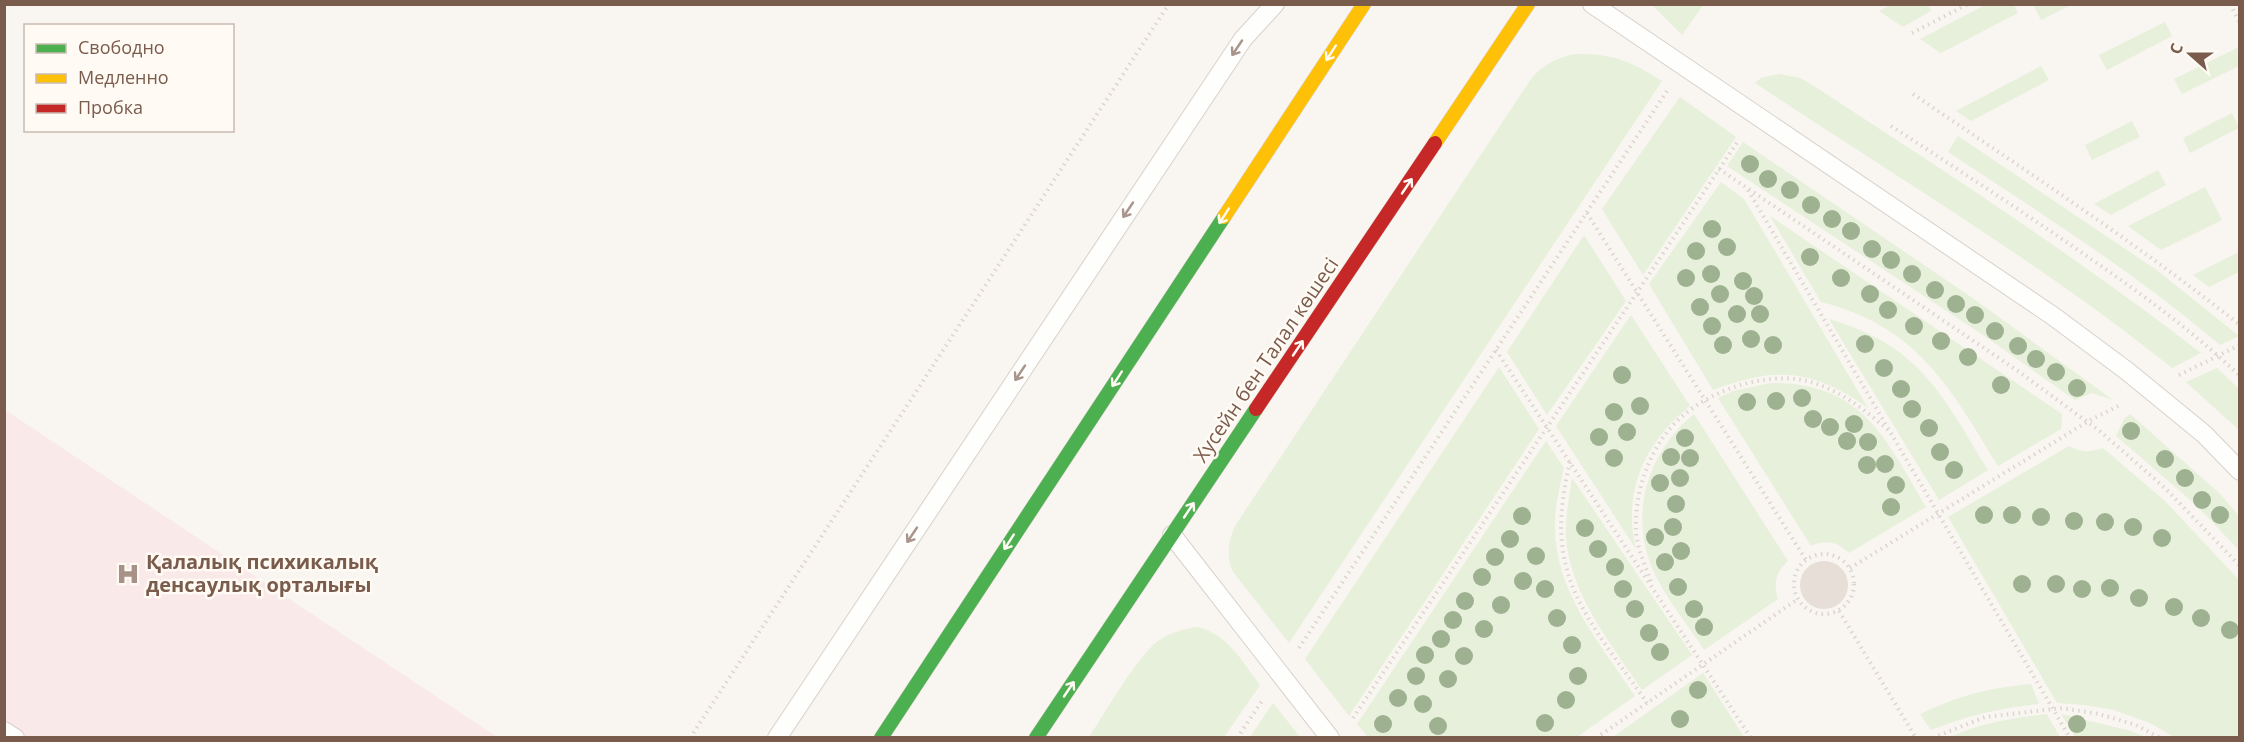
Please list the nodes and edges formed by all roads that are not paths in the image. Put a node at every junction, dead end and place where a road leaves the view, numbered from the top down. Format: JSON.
{"nodes":[{"id":1,"x":1275,"y":4,"type":"edge"},
{"id":2,"x":1364,"y":4,"type":"edge"},
{"id":3,"x":1528,"y":4,"type":"edge"},
{"id":4,"x":1592,"y":4,"type":"edge"},
{"id":5,"x":2240,"y":471,"type":"edge"},
{"id":6,"x":1172,"y":535,"type":"junction"},
{"id":7,"x":4,"y":731,"type":"edge"},
{"id":8,"x":15,"y":738,"type":"edge"},
{"id":9,"x":777,"y":738,"type":"edge"},
{"id":10,"x":881,"y":738,"type":"edge"},
{"id":11,"x":1036,"y":738,"type":"edge"},
{"id":12,"x":1330,"y":738,"type":"edge"}],
"edges":[{"from":1,"to":9,"type":"lane","one_way":true},
{"from":2,"to":10,"type":"street","one_way":true},
{"from":6,"to":3,"type":"street","name":"Хусейн бен Талал көшесі","one_way":true},
{"from":4,"to":5,"type":"lane"},
{"from":11,"to":6,"type":"street","name":"Хусейн бен Талал көшесі","one_way":true},
{"from":6,"to":12,"type":"lane"},
{"from":7,"to":8,"type":"lane"}]}
